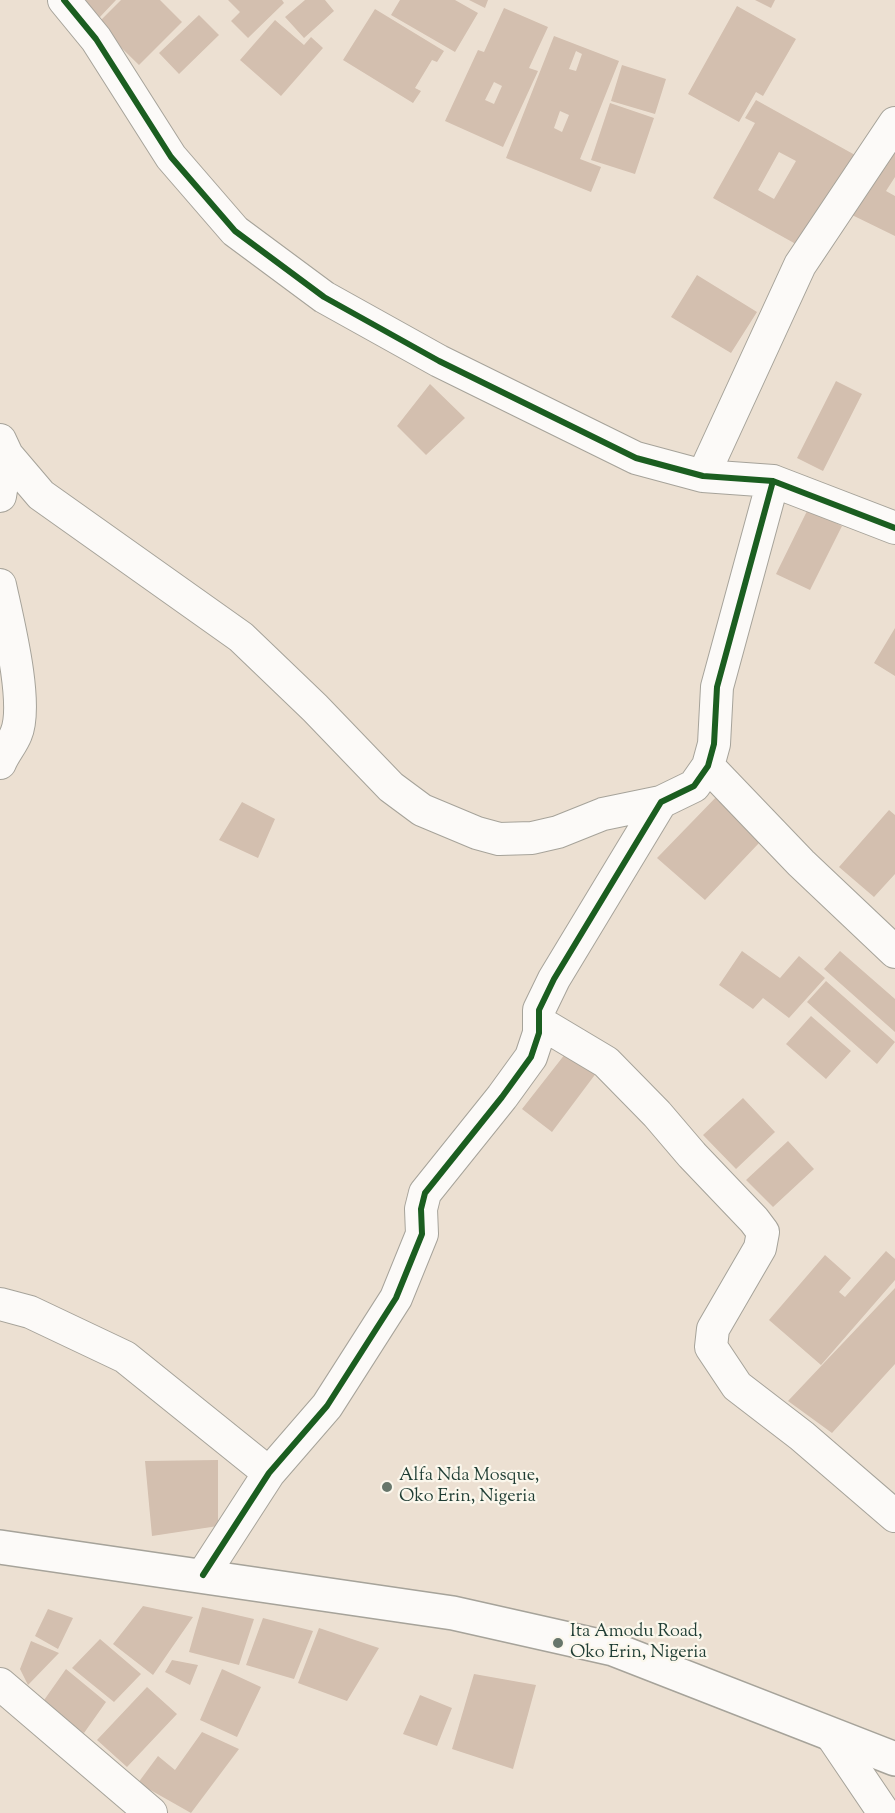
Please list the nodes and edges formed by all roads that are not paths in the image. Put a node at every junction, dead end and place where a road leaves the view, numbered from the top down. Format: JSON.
{"nodes":[{"id":1,"x":64,"y":0,"type":"edge"},
{"id":2,"x":895,"y":123,"type":"edge"},
{"id":3,"x":3,"y":448,"type":"edge"},
{"id":4,"x":703,"y":476,"type":"junction"},
{"id":5,"x":773,"y":481,"type":"junction"},
{"id":6,"x":0,"y":496,"type":"edge"},
{"id":7,"x":895,"y":528,"type":"edge"},
{"id":8,"x":0,"y":585,"type":"edge"},
{"id":9,"x":0,"y":763,"type":"edge"},
{"id":10,"x":708,"y":766,"type":"junction"},
{"id":11,"x":661,"y":802,"type":"junction"},
{"id":12,"x":895,"y":952,"type":"edge"},
{"id":13,"x":539,"y":1022,"type":"junction"},
{"id":14,"x":0,"y":1305,"type":"edge"},
{"id":15,"x":268,"y":1473,"type":"junction"},
{"id":16,"x":895,"y":1516,"type":"edge"},
{"id":17,"x":0,"y":1547,"type":"edge"},
{"id":18,"x":203,"y":1575,"type":"junction"},
{"id":19,"x":5,"y":1699,"type":"edge"},
{"id":20,"x":832,"y":1736,"type":"junction"},
{"id":21,"x":895,"y":1759,"type":"edge"},
{"id":22,"x":151,"y":1813,"type":"edge"},
{"id":23,"x":884,"y":1813,"type":"edge"}],
"edges":[{"from":1,"to":4,"type":"street"},
{"from":2,"to":4,"type":"street"},
{"from":3,"to":6,"type":"street"},
{"from":3,"to":11,"type":"street"},
{"from":4,"to":5,"type":"street"},
{"from":5,"to":7,"type":"street"},
{"from":5,"to":10,"type":"street"},
{"from":8,"to":9,"type":"street"},
{"from":10,"to":11,"type":"street"},
{"from":10,"to":12,"type":"street"},
{"from":11,"to":13,"type":"street"},
{"from":13,"to":15,"type":"street"},
{"from":13,"to":16,"type":"street"},
{"from":14,"to":15,"type":"street"},
{"from":15,"to":18,"type":"street"},
{"from":17,"to":18,"type":"main road"},
{"from":18,"to":20,"type":"main road"},
{"from":19,"to":22,"type":"street"},
{"from":20,"to":21,"type":"main road"},
{"from":20,"to":23,"type":"street"}]}
